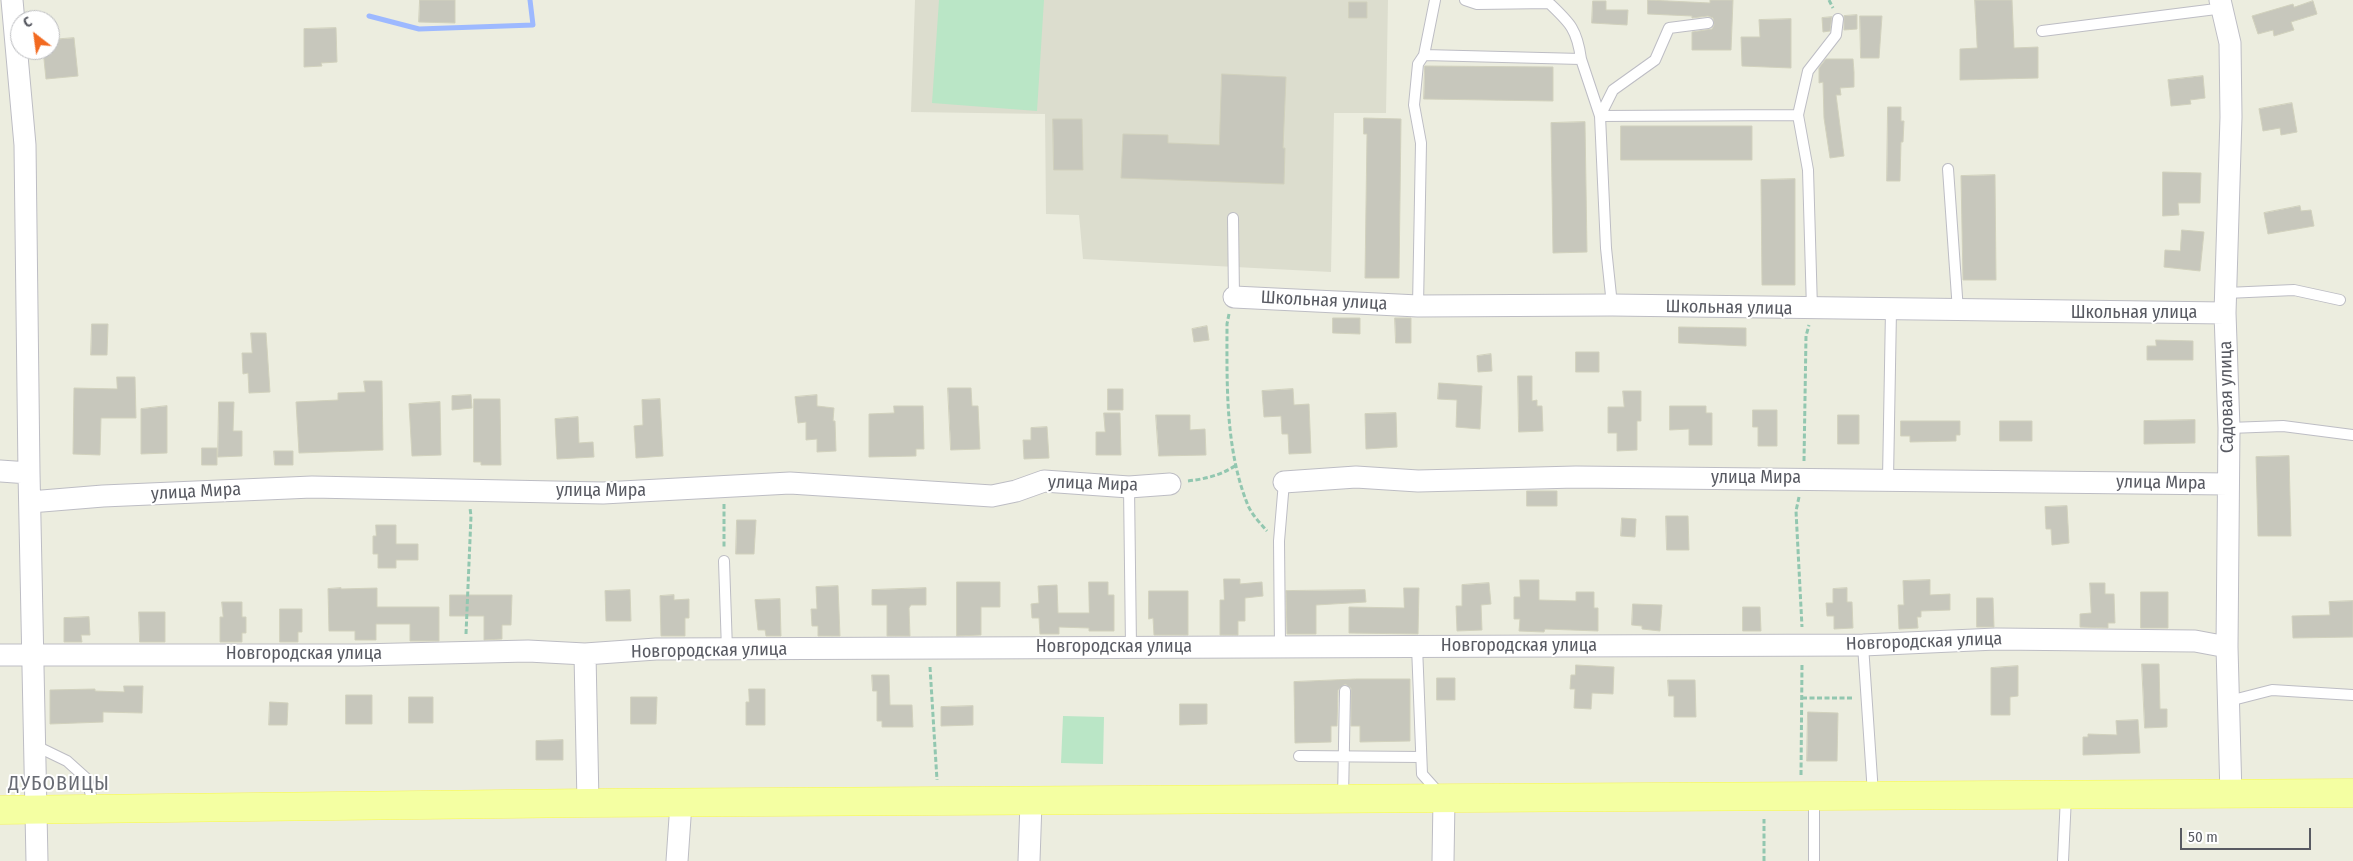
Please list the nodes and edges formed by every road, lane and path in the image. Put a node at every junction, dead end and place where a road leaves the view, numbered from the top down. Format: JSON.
{"nodes":[{"id":1,"x":12,"y":0,"type":"edge"},
{"id":2,"x":1435,"y":0,"type":"edge"},
{"id":3,"x":1465,"y":0,"type":"edge"},
{"id":4,"x":2222,"y":4,"type":"edge"},
{"id":5,"x":1838,"y":19,"type":"dead end"},
{"id":6,"x":1708,"y":23,"type":"dead end"},
{"id":7,"x":2042,"y":31,"type":"dead end"},
{"id":8,"x":1424,"y":55,"type":"junction"},
{"id":9,"x":1581,"y":59,"type":"junction"},
{"id":10,"x":1798,"y":115,"type":"junction"},
{"id":11,"x":1600,"y":116,"type":"junction"},
{"id":12,"x":1948,"y":169,"type":"dead end"},
{"id":13,"x":1233,"y":218,"type":"dead end"},
{"id":14,"x":2340,"y":300,"type":"dead end"},
{"id":15,"x":2226,"y":303,"type":"junction"},
{"id":16,"x":1232,"y":305,"type":"junction"},
{"id":17,"x":1612,"y":305,"type":"junction"},
{"id":18,"x":1418,"y":306,"type":"junction"},
{"id":19,"x":1812,"y":309,"type":"junction"},
{"id":20,"x":1890,"y":310,"type":"junction"},
{"id":21,"x":1958,"y":311,"type":"junction"},
{"id":22,"x":2229,"y":428,"type":"junction"},
{"id":23,"x":2353,"y":435,"type":"edge"},
{"id":24,"x":1236,"y":465,"type":"junction"},
{"id":25,"x":0,"y":472,"type":"edge"},
{"id":26,"x":29,"y":472,"type":"junction"},
{"id":27,"x":1803,"y":479,"type":"junction"},
{"id":28,"x":1888,"y":479,"type":"junction"},
{"id":29,"x":1284,"y":482,"type":"joint"},
{"id":30,"x":1170,"y":484,"type":"joint"},
{"id":31,"x":2228,"y":484,"type":"junction"},
{"id":32,"x":724,"y":487,"type":"junction"},
{"id":33,"x":1128,"y":487,"type":"junction"},
{"id":34,"x":467,"y":489,"type":"junction"},
{"id":35,"x":30,"y":502,"type":"junction"},
{"id":36,"x":1269,"y":532,"type":"dead end"},
{"id":37,"x":724,"y":561,"type":"joint"},
{"id":38,"x":1803,"y":645,"type":"junction"},
{"id":39,"x":1863,"y":645,"type":"junction"},
{"id":40,"x":1417,"y":646,"type":"junction"},
{"id":41,"x":1131,"y":647,"type":"junction"},
{"id":42,"x":1280,"y":647,"type":"junction"},
{"id":43,"x":2227,"y":647,"type":"junction"},
{"id":44,"x":929,"y":648,"type":"junction"},
{"id":45,"x":727,"y":650,"type":"junction"},
{"id":46,"x":470,"y":651,"type":"junction"},
{"id":47,"x":34,"y":654,"type":"junction"},
{"id":48,"x":585,"y":654,"type":"junction"},
{"id":49,"x":0,"y":655,"type":"edge"},
{"id":50,"x":1345,"y":691,"type":"dead end"},
{"id":51,"x":2353,"y":695,"type":"edge"},
{"id":52,"x":1802,"y":698,"type":"junction"},
{"id":53,"x":1866,"y":698,"type":"junction"},
{"id":54,"x":2229,"y":701,"type":"junction"},
{"id":55,"x":36,"y":746,"type":"junction"},
{"id":56,"x":1299,"y":756,"type":"dead end"},
{"id":57,"x":1344,"y":756,"type":"junction"},
{"id":58,"x":1421,"y":757,"type":"junction"},
{"id":59,"x":937,"y":786,"type":"dead end"},
{"id":60,"x":1807,"y":789,"type":"junction"},
{"id":61,"x":2353,"y":794,"type":"edge"},
{"id":62,"x":2066,"y":796,"type":"junction"},
{"id":63,"x":2231,"y":796,"type":"junction"},
{"id":64,"x":1444,"y":798,"type":"junction"},
{"id":65,"x":1874,"y":798,"type":"junction"},
{"id":66,"x":1343,"y":799,"type":"junction"},
{"id":67,"x":1031,"y":802,"type":"junction"},
{"id":68,"x":588,"y":803,"type":"junction"},
{"id":69,"x":681,"y":803,"type":"junction"},
{"id":70,"x":37,"y":809,"type":"junction"},
{"id":71,"x":95,"y":809,"type":"junction"},
{"id":72,"x":0,"y":810,"type":"edge"},
{"id":73,"x":1764,"y":818,"type":"dead end"},
{"id":74,"x":37,"y":861,"type":"edge"},
{"id":75,"x":678,"y":861,"type":"edge"},
{"id":76,"x":1029,"y":861,"type":"edge"},
{"id":77,"x":1444,"y":861,"type":"edge"},
{"id":78,"x":1764,"y":861,"type":"edge"},
{"id":79,"x":1814,"y":861,"type":"edge"},
{"id":80,"x":2063,"y":861,"type":"edge"}],
"edges":[{"from":1,"to":26,"type":"street"},
{"from":2,"to":8,"type":"lane"},
{"from":3,"to":9,"type":"lane"},
{"from":4,"to":7,"type":"lane"},
{"from":4,"to":15,"type":"street","name":"Садовая улица"},
{"from":5,"to":10,"type":"lane"},
{"from":6,"to":11,"type":"lane"},
{"from":8,"to":9,"type":"lane"},
{"from":8,"to":18,"type":"lane"},
{"from":9,"to":11,"type":"lane"},
{"from":10,"to":11,"type":"lane"},
{"from":10,"to":19,"type":"lane"},
{"from":11,"to":17,"type":"lane"},
{"from":12,"to":21,"type":"lane"},
{"from":13,"to":16,"type":"lane"},
{"from":14,"to":15,"type":"lane"},
{"from":15,"to":21,"type":"street","name":"Школьная улица"},
{"from":15,"to":22,"type":"street","name":"Садовая улица"},
{"from":16,"to":18,"type":"street","name":"Школьная улица"},
{"from":16,"to":24,"type":"path"},
{"from":17,"to":18,"type":"street","name":"Школьная улица"},
{"from":17,"to":19,"type":"street","name":"Школьная улица"},
{"from":19,"to":20,"type":"street","name":"Школьная улица"},
{"from":19,"to":27,"type":"path"},
{"from":20,"to":21,"type":"street","name":"Школьная улица"},
{"from":20,"to":28,"type":"lane"},
{"from":22,"to":23,"type":"lane"},
{"from":22,"to":31,"type":"street","name":"Садовая улица"},
{"from":24,"to":30,"type":"path"},
{"from":24,"to":36,"type":"path"},
{"from":25,"to":26,"type":"street"},
{"from":26,"to":35,"type":"street"},
{"from":27,"to":28,"type":"street","name":"улица Мира"},
{"from":27,"to":29,"type":"street","name":"улица Мира"},
{"from":27,"to":38,"type":"path"},
{"from":28,"to":31,"type":"street","name":"улица Мира"},
{"from":29,"to":42,"type":"lane"},
{"from":30,"to":33,"type":"street","name":"улица Мира"},
{"from":31,"to":43,"type":"street","name":"Садовая улица"},
{"from":32,"to":33,"type":"street","name":"улица Мира"},
{"from":32,"to":34,"type":"street","name":"улица Мира"},
{"from":32,"to":37,"type":"path"},
{"from":33,"to":41,"type":"lane"},
{"from":34,"to":35,"type":"street","name":"улица Мира"},
{"from":34,"to":46,"type":"path"},
{"from":35,"to":47,"type":"street"},
{"from":37,"to":45,"type":"lane"},
{"from":38,"to":39,"type":"street","name":"Новгородская улица"},
{"from":38,"to":40,"type":"street","name":"Новгородская улица"},
{"from":38,"to":52,"type":"path"},
{"from":39,"to":43,"type":"street","name":"Новгородская улица"},
{"from":39,"to":53,"type":"lane"},
{"from":40,"to":42,"type":"street","name":"Новгородская улица"},
{"from":40,"to":58,"type":"lane"},
{"from":41,"to":42,"type":"street","name":"Новгородская улица"},
{"from":41,"to":44,"type":"street","name":"Новгородская улица"},
{"from":43,"to":54,"type":"street","name":"Садовая улица"},
{"from":44,"to":45,"type":"street","name":"Новгородская улица"},
{"from":44,"to":59,"type":"path"},
{"from":45,"to":48,"type":"street","name":"Новгородская улица"},
{"from":46,"to":47,"type":"street","name":"Новгородская улица"},
{"from":46,"to":48,"type":"street","name":"Новгородская улица"},
{"from":47,"to":49,"type":"street","name":"Новгородская улица"},
{"from":47,"to":55,"type":"street"},
{"from":48,"to":68,"type":"street"},
{"from":50,"to":57,"type":"lane"},
{"from":51,"to":54,"type":"lane"},
{"from":52,"to":53,"type":"path"},
{"from":52,"to":60,"type":"path"},
{"from":53,"to":65,"type":"lane"},
{"from":54,"to":63,"type":"street","name":"Садовая улица"},
{"from":55,"to":70,"type":"street"},
{"from":55,"to":71,"type":"lane"},
{"from":56,"to":57,"type":"lane"},
{"from":57,"to":58,"type":"lane"},
{"from":57,"to":66,"type":"lane"},
{"from":58,"to":64,"type":"lane"},
{"from":60,"to":64,"type":"main road"},
{"from":60,"to":65,"type":"main road"},
{"from":60,"to":79,"type":"lane"},
{"from":61,"to":63,"type":"main road"},
{"from":62,"to":63,"type":"main road"},
{"from":62,"to":65,"type":"main road"},
{"from":62,"to":80,"type":"lane"},
{"from":64,"to":66,"type":"main road"},
{"from":64,"to":77,"type":"street"},
{"from":66,"to":67,"type":"main road"},
{"from":67,"to":69,"type":"main road"},
{"from":67,"to":76,"type":"street"},
{"from":68,"to":69,"type":"main road"},
{"from":68,"to":71,"type":"main road"},
{"from":69,"to":75,"type":"street"},
{"from":70,"to":71,"type":"main road"},
{"from":70,"to":72,"type":"main road"},
{"from":70,"to":74,"type":"street"},
{"from":73,"to":78,"type":"path"}]}
